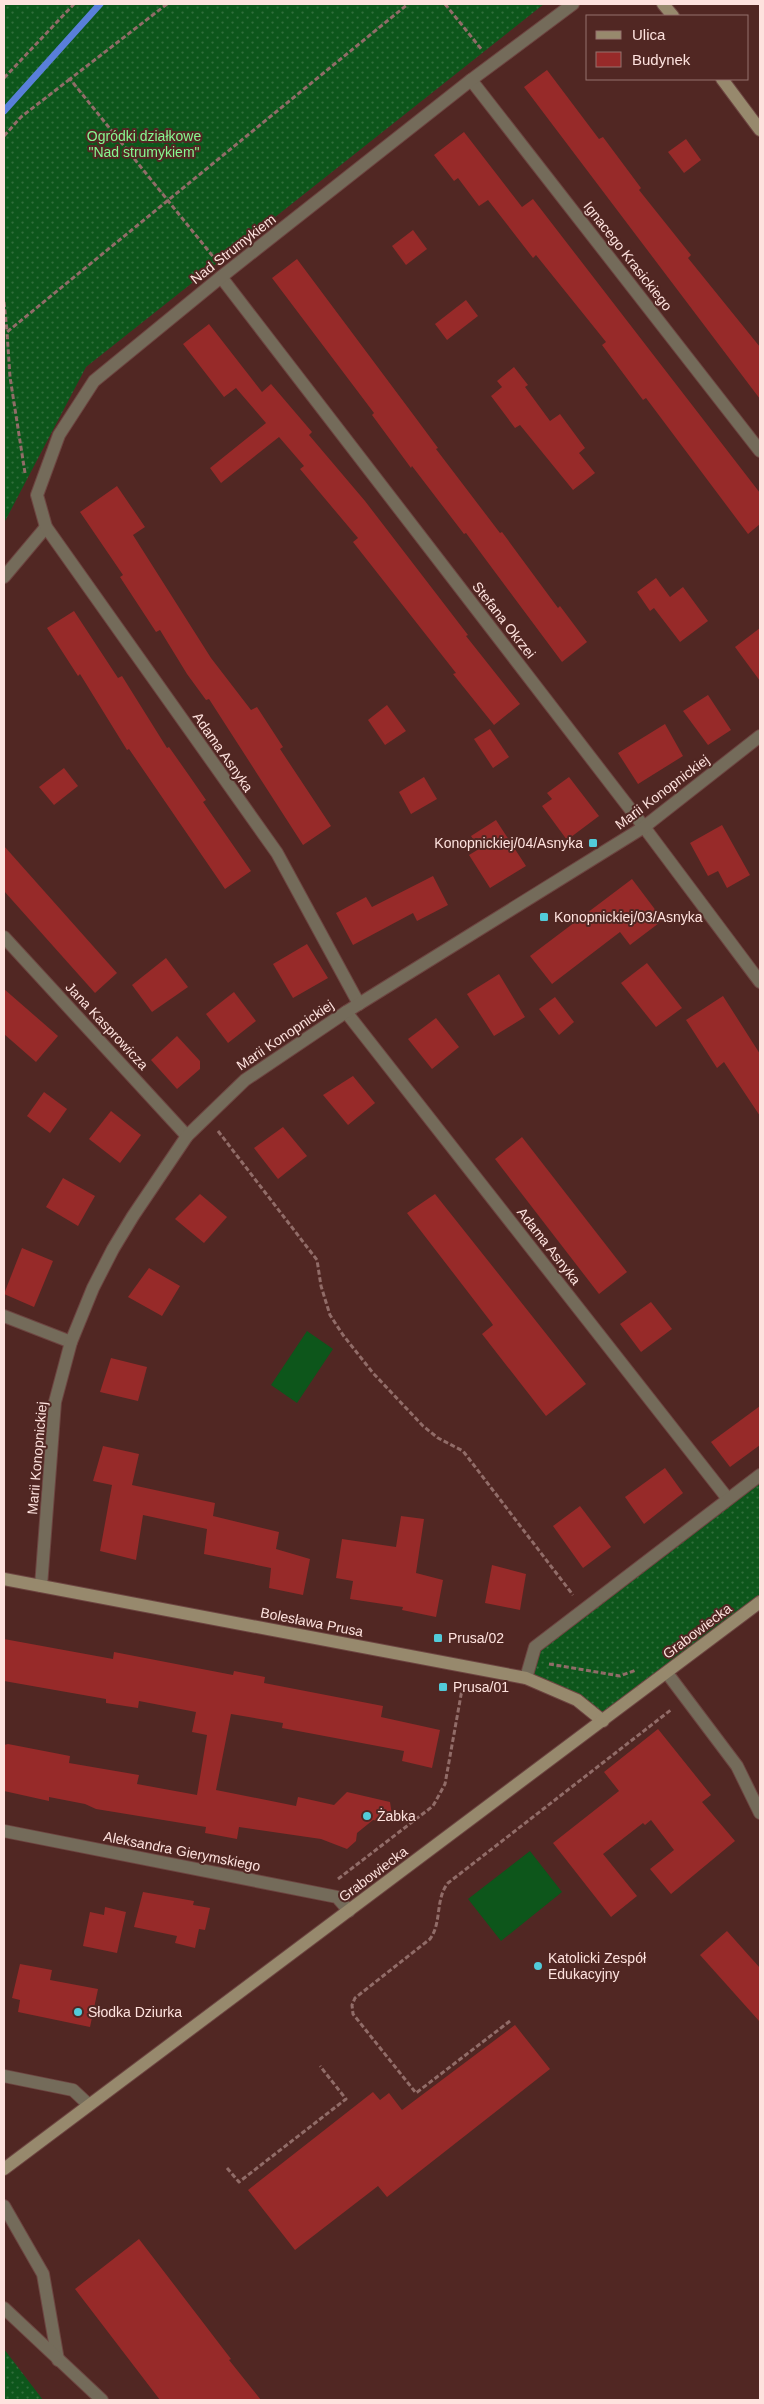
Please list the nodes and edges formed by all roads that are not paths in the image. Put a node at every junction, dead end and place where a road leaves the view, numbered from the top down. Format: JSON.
{"nodes":[{"id":1,"x":573,"y":4,"type":"edge"},
{"id":2,"x":663,"y":4,"type":"edge"},
{"id":3,"x":672,"y":15,"type":"edge"},
{"id":4,"x":471,"y":80,"type":"junction"},
{"id":5,"x":723,"y":80,"type":"edge"},
{"id":6,"x":760,"y":130,"type":"edge"},
{"id":7,"x":224,"y":275,"type":"junction"},
{"id":8,"x":760,"y":451,"type":"edge"},
{"id":9,"x":46,"y":527,"type":"junction"},
{"id":10,"x":4,"y":577,"type":"edge"},
{"id":11,"x":760,"y":736,"type":"edge"},
{"id":12,"x":644,"y":827,"type":"junction"},
{"id":13,"x":4,"y":937,"type":"edge"},
{"id":14,"x":760,"y":982,"type":"edge"},
{"id":15,"x":359,"y":1004,"type":"junction"},
{"id":16,"x":346,"y":1012,"type":"junction"},
{"id":17,"x":187,"y":1136,"type":"junction"},
{"id":18,"x":4,"y":1316,"type":"edge"},
{"id":19,"x":71,"y":1342,"type":"junction"},
{"id":20,"x":760,"y":1475,"type":"edge"},
{"id":21,"x":728,"y":1499,"type":"junction"},
{"id":22,"x":4,"y":1579,"type":"edge"},
{"id":23,"x":41,"y":1586,"type":"junction"},
{"id":24,"x":760,"y":1602,"type":"edge"},
{"id":25,"x":667,"y":1673,"type":"junction"},
{"id":26,"x":526,"y":1678,"type":"junction"},
{"id":27,"x":603,"y":1721,"type":"junction"},
{"id":28,"x":760,"y":1813,"type":"edge"},
{"id":29,"x":4,"y":1830,"type":"edge"},
{"id":30,"x":349,"y":1911,"type":"junction"},
{"id":31,"x":4,"y":2076,"type":"edge"},
{"id":32,"x":89,"y":2105,"type":"junction"},
{"id":33,"x":4,"y":2169,"type":"edge"},
{"id":34,"x":4,"y":2206,"type":"edge"},
{"id":35,"x":4,"y":2308,"type":"edge"},
{"id":36,"x":58,"y":2360,"type":"junction"},
{"id":37,"x":102,"y":2400,"type":"edge"}],
"edges":[{"from":1,"to":4,"type":"street","name":"Nad Strumykiem"},
{"from":2,"to":3,"type":"street"},
{"from":4,"to":7,"type":"street","name":"Nad Strumykiem"},
{"from":4,"to":8,"type":"street","name":"Ignacego Krasickiego"},
{"from":5,"to":6,"type":"street"},
{"from":7,"to":9,"type":"street","name":"Nad Strumykiem"},
{"from":7,"to":12,"type":"street","name":"Stefana Okrzei"},
{"from":9,"to":10,"type":"street"},
{"from":9,"to":15,"type":"street","name":"Adama Asnyka"},
{"from":11,"to":12,"type":"street","name":"Marii Konopnickiej"},
{"from":12,"to":14,"type":"street","name":"Stefana Okrzei"},
{"from":12,"to":15,"type":"street","name":"Marii Konopnickiej"},
{"from":13,"to":17,"type":"street","name":"Jana Kasprowicza"},
{"from":15,"to":16,"type":"street","name":"Marii Konopnickiej"},
{"from":16,"to":17,"type":"street","name":"Marii Konopnickiej"},
{"from":16,"to":21,"type":"street","name":"Adama Asnyka"},
{"from":17,"to":19,"type":"street","name":"Marii Konopnickiej"},
{"from":18,"to":19,"type":"street"},
{"from":19,"to":23,"type":"street","name":"Marii Konopnickiej"},
{"from":20,"to":21,"type":"street"},
{"from":21,"to":26,"type":"street"},
{"from":22,"to":23,"type":"street","name":"Bolesława Prusa"},
{"from":23,"to":26,"type":"street","name":"Bolesława Prusa"},
{"from":24,"to":25,"type":"street","name":"Grabowiecka"},
{"from":25,"to":27,"type":"street","name":"Grabowiecka"},
{"from":25,"to":28,"type":"street"},
{"from":26,"to":27,"type":"street","name":"Bolesława Prusa"},
{"from":27,"to":30,"type":"street","name":"Grabowiecka"},
{"from":29,"to":30,"type":"street","name":"Aleksandra Gierymskiego"},
{"from":30,"to":32,"type":"street","name":"Grabowiecka"},
{"from":31,"to":32,"type":"street"},
{"from":32,"to":33,"type":"street","name":"Grabowiecka"},
{"from":34,"to":36,"type":"street"},
{"from":35,"to":36,"type":"street"},
{"from":36,"to":37,"type":"street"}]}
